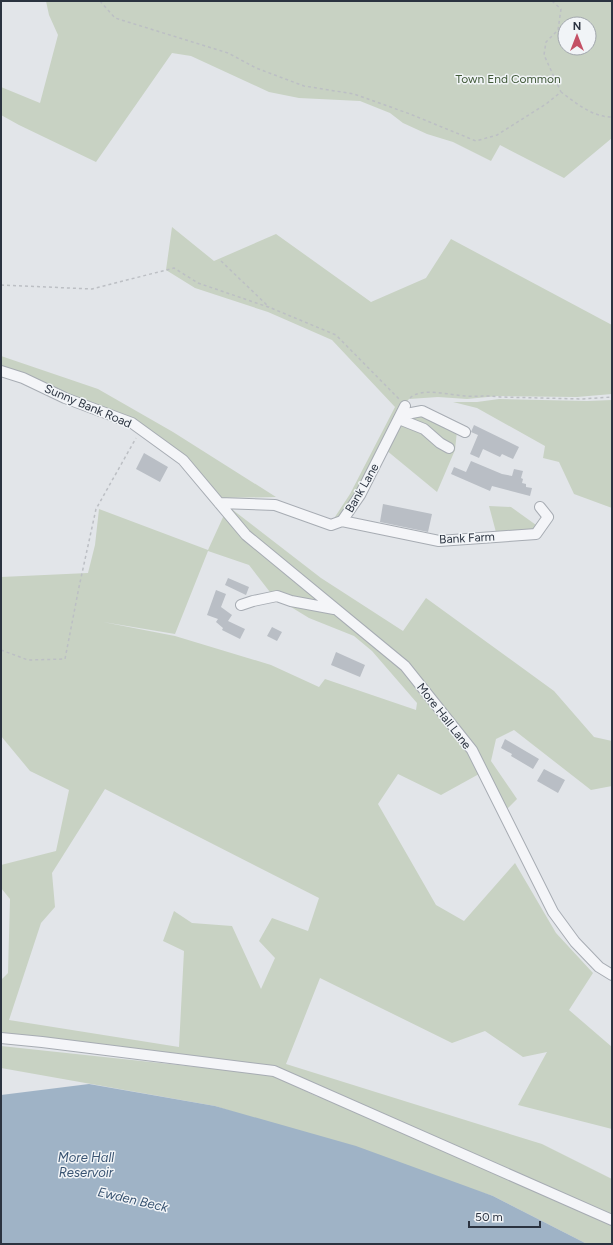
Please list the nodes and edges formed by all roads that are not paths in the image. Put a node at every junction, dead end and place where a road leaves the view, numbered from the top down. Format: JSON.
{"nodes":[{"id":1,"x":1,"y":372,"type":"edge"},
{"id":2,"x":402,"y":413,"type":"junction"},
{"id":3,"x":466,"y":432,"type":"dead end"},
{"id":4,"x":449,"y":448,"type":"dead end"},
{"id":5,"x":219,"y":503,"type":"junction"},
{"id":6,"x":540,"y":507,"type":"dead end"},
{"id":7,"x":342,"y":521,"type":"junction"},
{"id":8,"x":241,"y":605,"type":"dead end"},
{"id":9,"x":336,"y":609,"type":"junction"},
{"id":10,"x":612,"y":975,"type":"edge"},
{"id":11,"x":1,"y":1038,"type":"edge"},
{"id":12,"x":612,"y":1220,"type":"edge"}],
"edges":[{"from":1,"to":5,"type":"street","name":"Sunny Bank Road"},
{"from":2,"to":3,"type":"street"},
{"from":2,"to":4,"type":"street"},
{"from":2,"to":7,"type":"street","name":"Bank Lane"},
{"from":5,"to":7,"type":"street","name":"Bank Lane"},
{"from":5,"to":9,"type":"street","name":"More Hall Lane"},
{"from":6,"to":7,"type":"street","name":"Bank Farm"},
{"from":8,"to":9,"type":"street"},
{"from":9,"to":10,"type":"street","name":"More Hall Lane"},
{"from":11,"to":12,"type":"street"}]}
